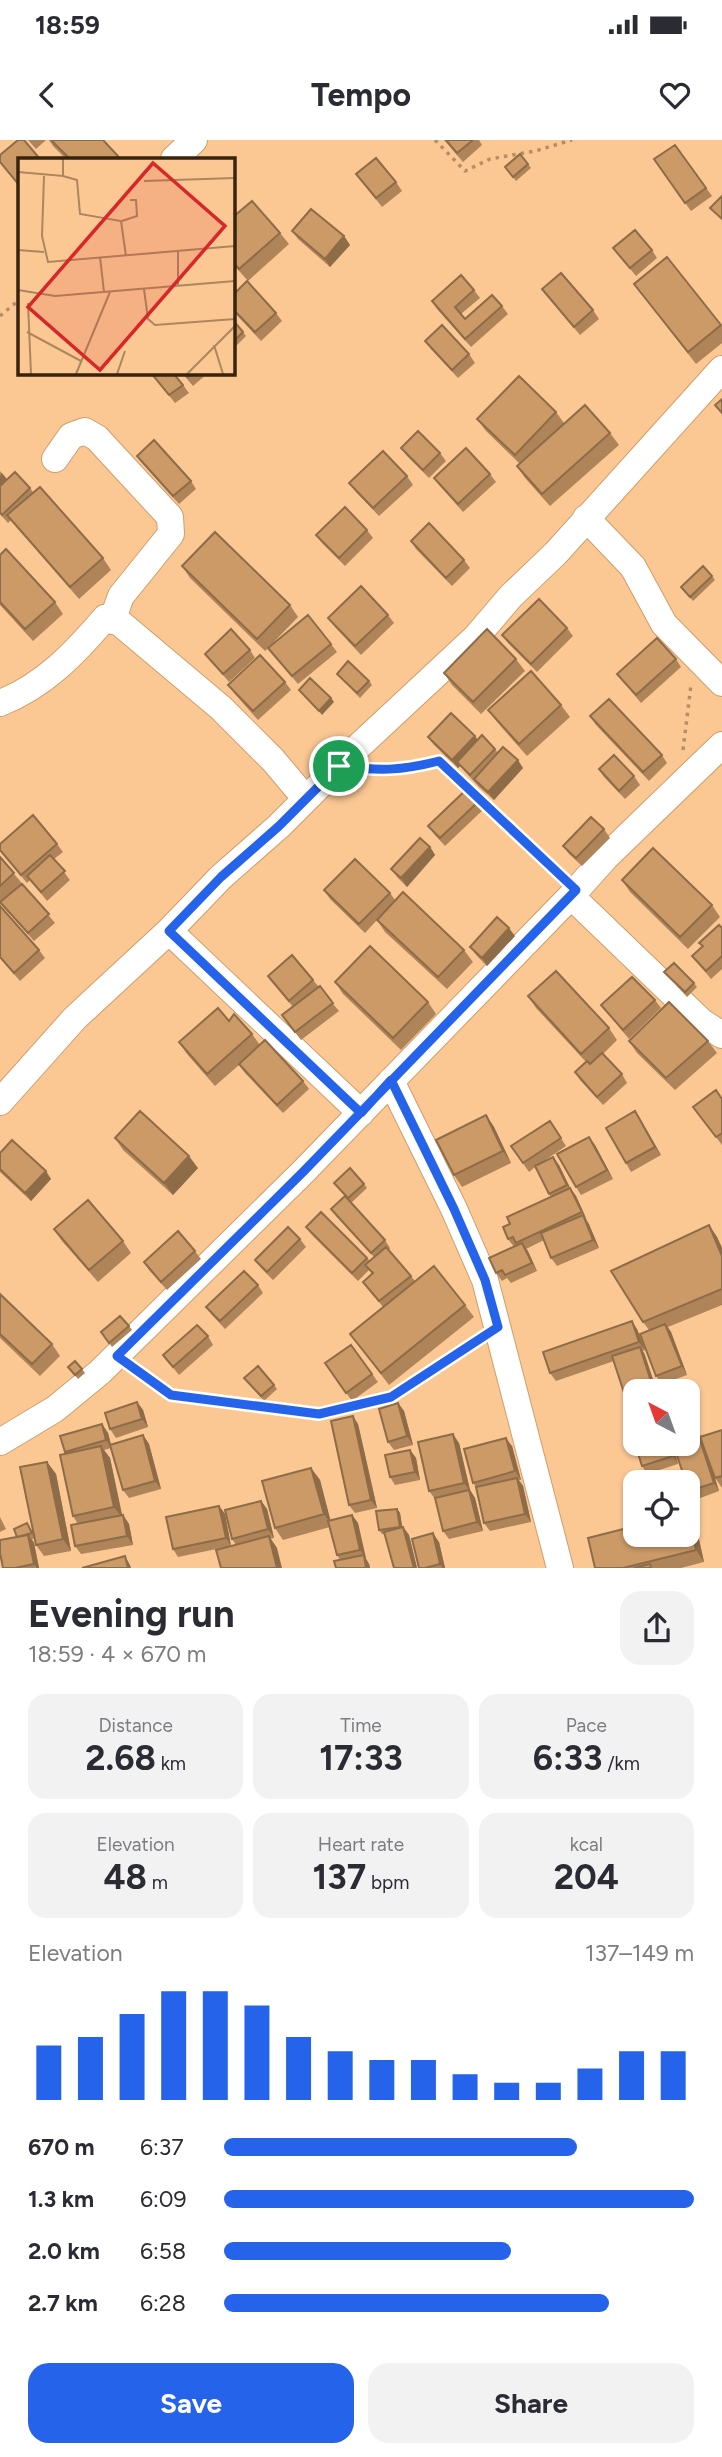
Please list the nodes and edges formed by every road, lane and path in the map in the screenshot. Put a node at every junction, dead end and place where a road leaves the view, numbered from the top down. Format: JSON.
{"nodes":[{"id":1,"x":194,"y":140,"type":"edge"},
{"id":2,"x":435,"y":140,"type":"edge"},
{"id":3,"x":572,"y":140,"type":"edge"},
{"id":4,"x":175,"y":158,"type":"edge"},
{"id":5,"x":18,"y":301,"type":"edge"},
{"id":6,"x":0,"y":317,"type":"edge"},
{"id":7,"x":722,"y":369,"type":"edge"},
{"id":8,"x":55,"y":459,"type":"dead end"},
{"id":9,"x":586,"y":518,"type":"junction"},
{"id":10,"x":112,"y":621,"type":"junction"},
{"id":11,"x":695,"y":655,"type":"junction"},
{"id":12,"x":722,"y":683,"type":"edge"},
{"id":13,"x":0,"y":704,"type":"edge"},
{"id":14,"x":722,"y":745,"type":"edge"},
{"id":15,"x":339,"y":766,"type":"junction"},
{"id":16,"x":679,"y":787,"type":"junction"},
{"id":17,"x":305,"y":798,"type":"junction"},
{"id":18,"x":573,"y":893,"type":"junction"},
{"id":19,"x":169,"y":931,"type":"junction"},
{"id":20,"x":722,"y":1035,"type":"edge"},
{"id":21,"x":391,"y":1080,"type":"junction"},
{"id":22,"x":0,"y":1102,"type":"edge"},
{"id":23,"x":361,"y":1113,"type":"junction"},
{"id":24,"x":498,"y":1327,"type":"junction"},
{"id":25,"x":117,"y":1356,"type":"junction"},
{"id":26,"x":0,"y":1442,"type":"edge"},
{"id":27,"x":560,"y":1568,"type":"edge"}],
"edges":[{"from":1,"to":4,"type":"street"},
{"from":2,"to":3,"type":"path"},
{"from":5,"to":6,"type":"path"},
{"from":7,"to":9,"type":"street"},
{"from":8,"to":10,"type":"street"},
{"from":9,"to":11,"type":"street"},
{"from":9,"to":15,"type":"street"},
{"from":10,"to":13,"type":"street"},
{"from":10,"to":17,"type":"street"},
{"from":11,"to":12,"type":"street"},
{"from":11,"to":16,"type":"path"},
{"from":14,"to":16,"type":"street"},
{"from":15,"to":17,"type":"street"},
{"from":15,"to":18,"type":"path"},
{"from":16,"to":18,"type":"street"},
{"from":17,"to":19,"type":"street"},
{"from":18,"to":20,"type":"street"},
{"from":18,"to":21,"type":"street"},
{"from":19,"to":22,"type":"street"},
{"from":19,"to":23,"type":"street"},
{"from":21,"to":23,"type":"street"},
{"from":21,"to":24,"type":"street"},
{"from":23,"to":25,"type":"street"},
{"from":24,"to":25,"type":"path"},
{"from":24,"to":27,"type":"street"},
{"from":25,"to":26,"type":"street"}]}
